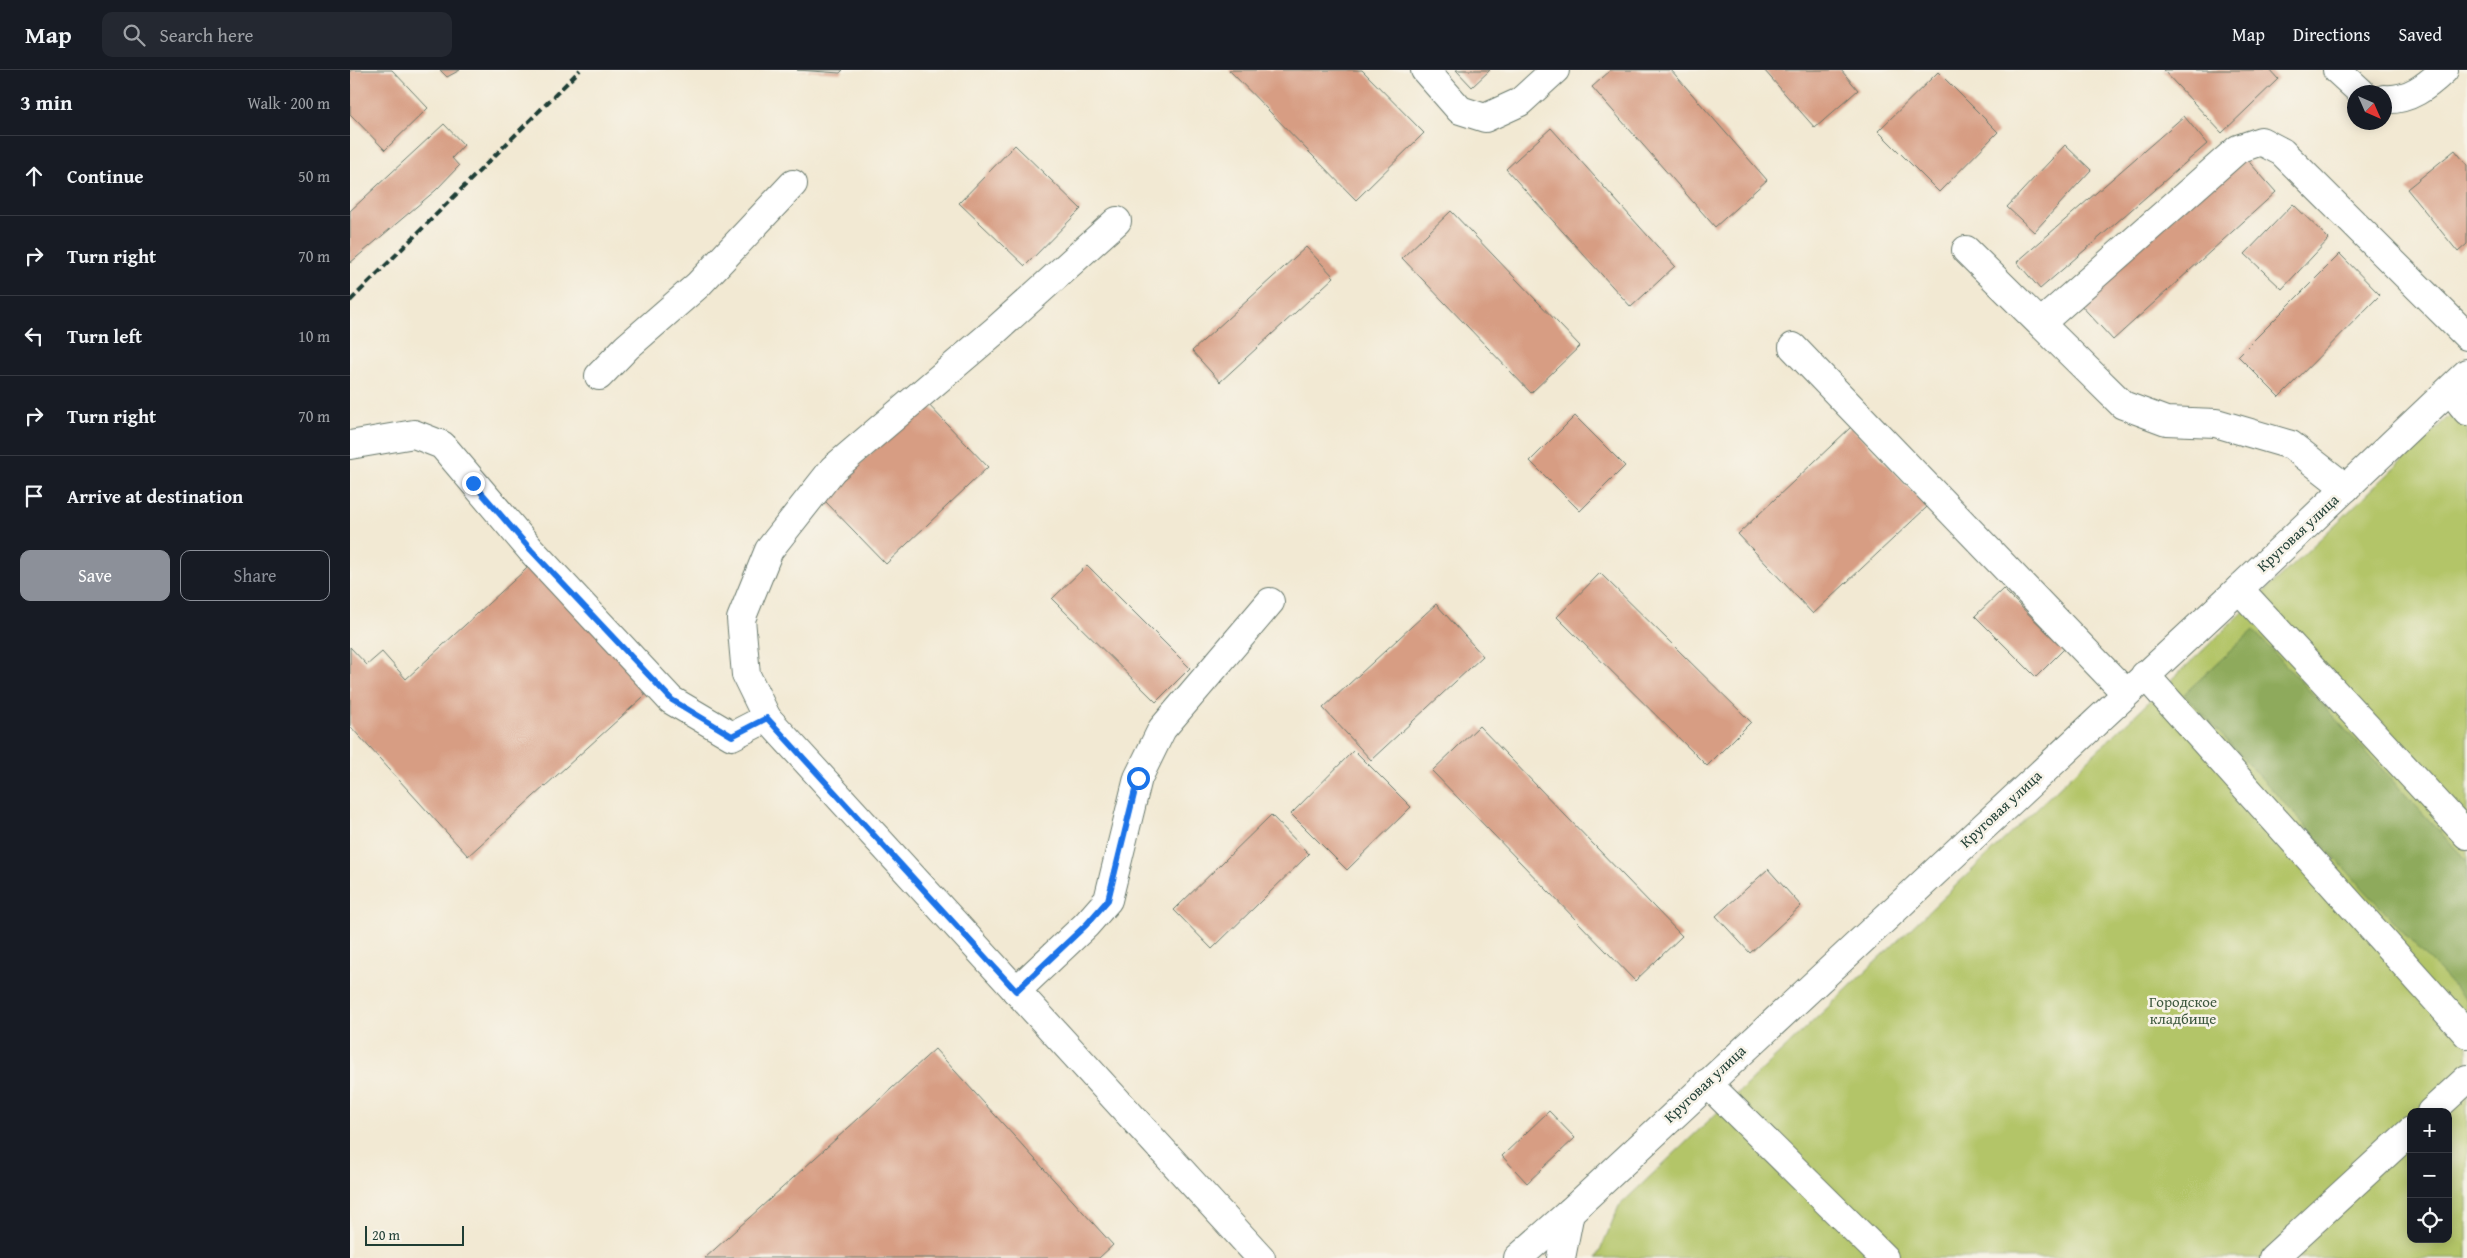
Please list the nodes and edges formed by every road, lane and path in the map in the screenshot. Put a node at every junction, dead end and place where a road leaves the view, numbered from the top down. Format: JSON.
{"nodes":[{"id":1,"x":1425,"y":70,"type":"edge"},
{"id":2,"x":1555,"y":70,"type":"edge"},
{"id":3,"x":2337,"y":70,"type":"edge"},
{"id":4,"x":2444,"y":70,"type":"edge"},
{"id":5,"x":2353,"y":85,"type":"edge"},
{"id":6,"x":2392,"y":100,"type":"edge"},
{"id":7,"x":793,"y":184,"type":"dead end"},
{"id":8,"x":1117,"y":221,"type":"dead end"},
{"id":9,"x":1966,"y":250,"type":"dead end"},
{"id":10,"x":2041,"y":324,"type":"junction"},
{"id":11,"x":2467,"y":336,"type":"edge"},
{"id":12,"x":1793,"y":347,"type":"dead end"},
{"id":13,"x":600,"y":376,"type":"dead end"},
{"id":14,"x":2458,"y":381,"type":"edge"},
{"id":15,"x":2467,"y":411,"type":"edge"},
{"id":16,"x":350,"y":445,"type":"edge"},
{"id":17,"x":2346,"y":488,"type":"junction"},
{"id":18,"x":2239,"y":589,"type":"junction"},
{"id":19,"x":1270,"y":602,"type":"dead end"},
{"id":20,"x":2136,"y":684,"type":"junction"},
{"id":21,"x":767,"y":718,"type":"junction"},
{"id":22,"x":2467,"y":834,"type":"edge"},
{"id":23,"x":1016,"y":991,"type":"junction"},
{"id":24,"x":2467,"y":1034,"type":"edge"},
{"id":25,"x":2467,"y":1079,"type":"edge"},
{"id":26,"x":1707,"y":1082,"type":"junction"},
{"id":27,"x":2435,"y":1108,"type":"edge"},
{"id":28,"x":2407,"y":1135,"type":"edge"},
{"id":29,"x":1570,"y":1212,"type":"junction"},
{"id":30,"x":1261,"y":1258,"type":"edge"},
{"id":31,"x":1518,"y":1258,"type":"edge"},
{"id":32,"x":1561,"y":1258,"type":"edge"},
{"id":33,"x":1884,"y":1258,"type":"edge"},
{"id":34,"x":2273,"y":1258,"type":"edge"}],
"edges":[{"from":1,"to":2,"type":"street"},
{"from":3,"to":5,"type":"street"},
{"from":4,"to":6,"type":"street"},
{"from":7,"to":13,"type":"street"},
{"from":8,"to":21,"type":"street"},
{"from":9,"to":10,"type":"street"},
{"from":10,"to":11,"type":"street"},
{"from":10,"to":17,"type":"street"},
{"from":12,"to":20,"type":"street"},
{"from":14,"to":15,"type":"street"},
{"from":14,"to":17,"type":"street","name":"Круговая улица"},
{"from":16,"to":21,"type":"street"},
{"from":17,"to":18,"type":"street","name":"Круговая улица"},
{"from":18,"to":20,"type":"street","name":"Круговая улица"},
{"from":18,"to":22,"type":"street"},
{"from":19,"to":23,"type":"street"},
{"from":20,"to":24,"type":"street"},
{"from":20,"to":26,"type":"street","name":"Круговая улица"},
{"from":21,"to":23,"type":"street"},
{"from":23,"to":30,"type":"street"},
{"from":25,"to":27,"type":"street"},
{"from":26,"to":29,"type":"street","name":"Круговая улица"},
{"from":26,"to":33,"type":"street"},
{"from":28,"to":34,"type":"street"},
{"from":29,"to":31,"type":"street","name":"Круговая улица"},
{"from":29,"to":32,"type":"street"}]}
